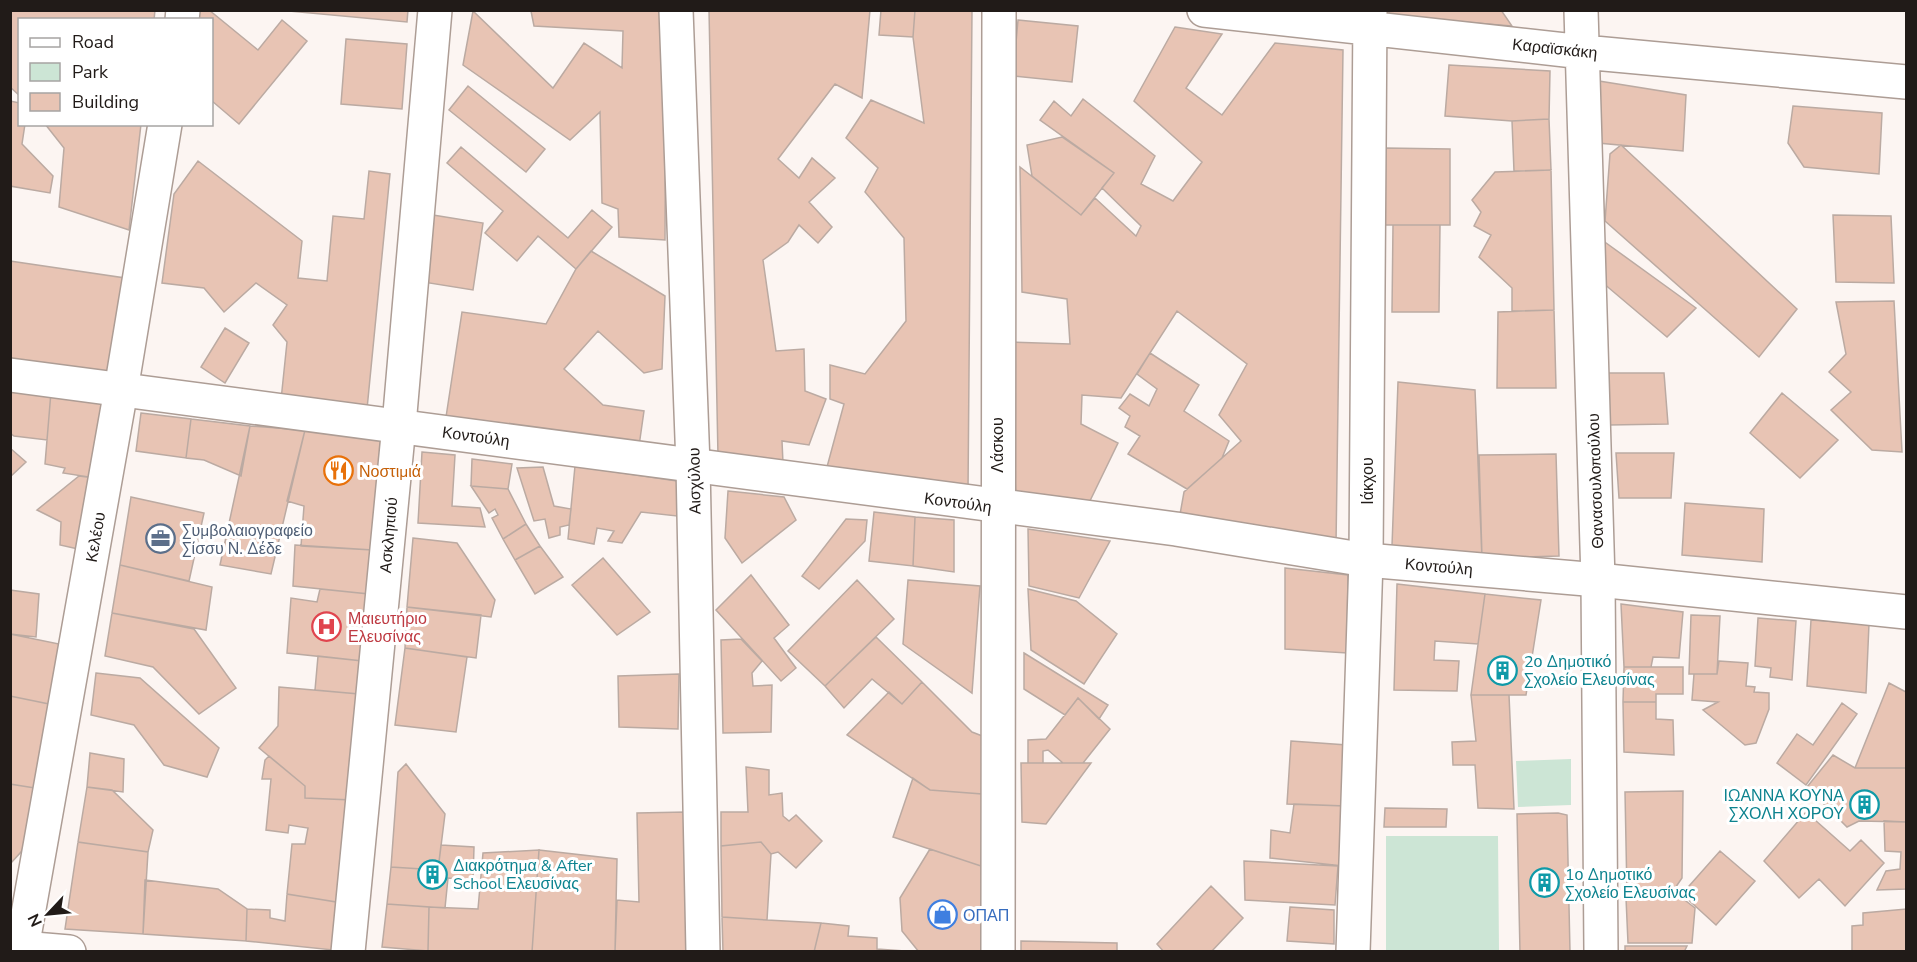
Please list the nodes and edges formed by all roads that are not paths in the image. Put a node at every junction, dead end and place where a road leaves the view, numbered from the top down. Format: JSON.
{"nodes":[{"id":1,"x":435,"y":10,"type":"edge"},
{"id":2,"x":676,"y":10,"type":"edge"},
{"id":3,"x":999,"y":10,"type":"edge"},
{"id":4,"x":1204,"y":10,"type":"edge"},
{"id":5,"x":1581,"y":10,"type":"edge"},
{"id":6,"x":1370,"y":19,"type":"edge"},
{"id":7,"x":1583,"y":52,"type":"junction"},
{"id":8,"x":1906,"y":82,"type":"edge"},
{"id":9,"x":165,"y":126,"type":"edge"},
{"id":10,"x":10,"y":375,"type":"edge"},
{"id":11,"x":121,"y":390,"type":"junction"},
{"id":12,"x":399,"y":425,"type":"junction"},
{"id":13,"x":693,"y":465,"type":"junction"},
{"id":14,"x":996,"y":507,"type":"junction"},
{"id":15,"x":1366,"y":560,"type":"junction"},
{"id":16,"x":1598,"y":580,"type":"junction"},
{"id":17,"x":1906,"y":612,"type":"edge"},
{"id":18,"x":16,"y":948,"type":"edge"},
{"id":19,"x":69,"y":951,"type":"edge"},
{"id":20,"x":348,"y":951,"type":"edge"},
{"id":21,"x":703,"y":951,"type":"edge"},
{"id":22,"x":998,"y":951,"type":"edge"},
{"id":23,"x":1353,"y":951,"type":"edge"},
{"id":24,"x":1601,"y":951,"type":"edge"}],
"edges":[{"from":1,"to":12,"type":"street","name":"Ασκληπιού"},
{"from":2,"to":13,"type":"street","name":"Αισχύλου"},
{"from":3,"to":14,"type":"street","name":"Λάσκου"},
{"from":4,"to":6,"type":"street","name":"Καραϊσκάκη"},
{"from":5,"to":7,"type":"street","name":"Θανασουλοπούλου"},
{"from":6,"to":7,"type":"street","name":"Καραϊσκάκη"},
{"from":6,"to":15,"type":"street","name":"Ιάκχου"},
{"from":7,"to":8,"type":"street","name":"Καραϊσκάκη"},
{"from":7,"to":16,"type":"street","name":"Θανασουλοπούλου"},
{"from":9,"to":11,"type":"street","name":"Κελέου"},
{"from":10,"to":11,"type":"street","name":"Κοντούλη"},
{"from":11,"to":12,"type":"street","name":"Κοντούλη"},
{"from":11,"to":18,"type":"street","name":"Κελέου"},
{"from":12,"to":13,"type":"street","name":"Κοντούλη"},
{"from":12,"to":20,"type":"street","name":"Ασκληπιού"},
{"from":13,"to":14,"type":"street","name":"Κοντούλη"},
{"from":13,"to":21,"type":"street","name":"Αισχύλου"},
{"from":14,"to":15,"type":"street","name":"Κοντούλη"},
{"from":14,"to":22,"type":"street","name":"Λάσκου"},
{"from":15,"to":16,"type":"street","name":"Κοντούλη"},
{"from":15,"to":23,"type":"street","name":"Ιάκχου"},
{"from":16,"to":17,"type":"street","name":"Κοντούλη"},
{"from":16,"to":24,"type":"street","name":"Θανασουλοπούλου"},
{"from":18,"to":19,"type":"street"}]}
